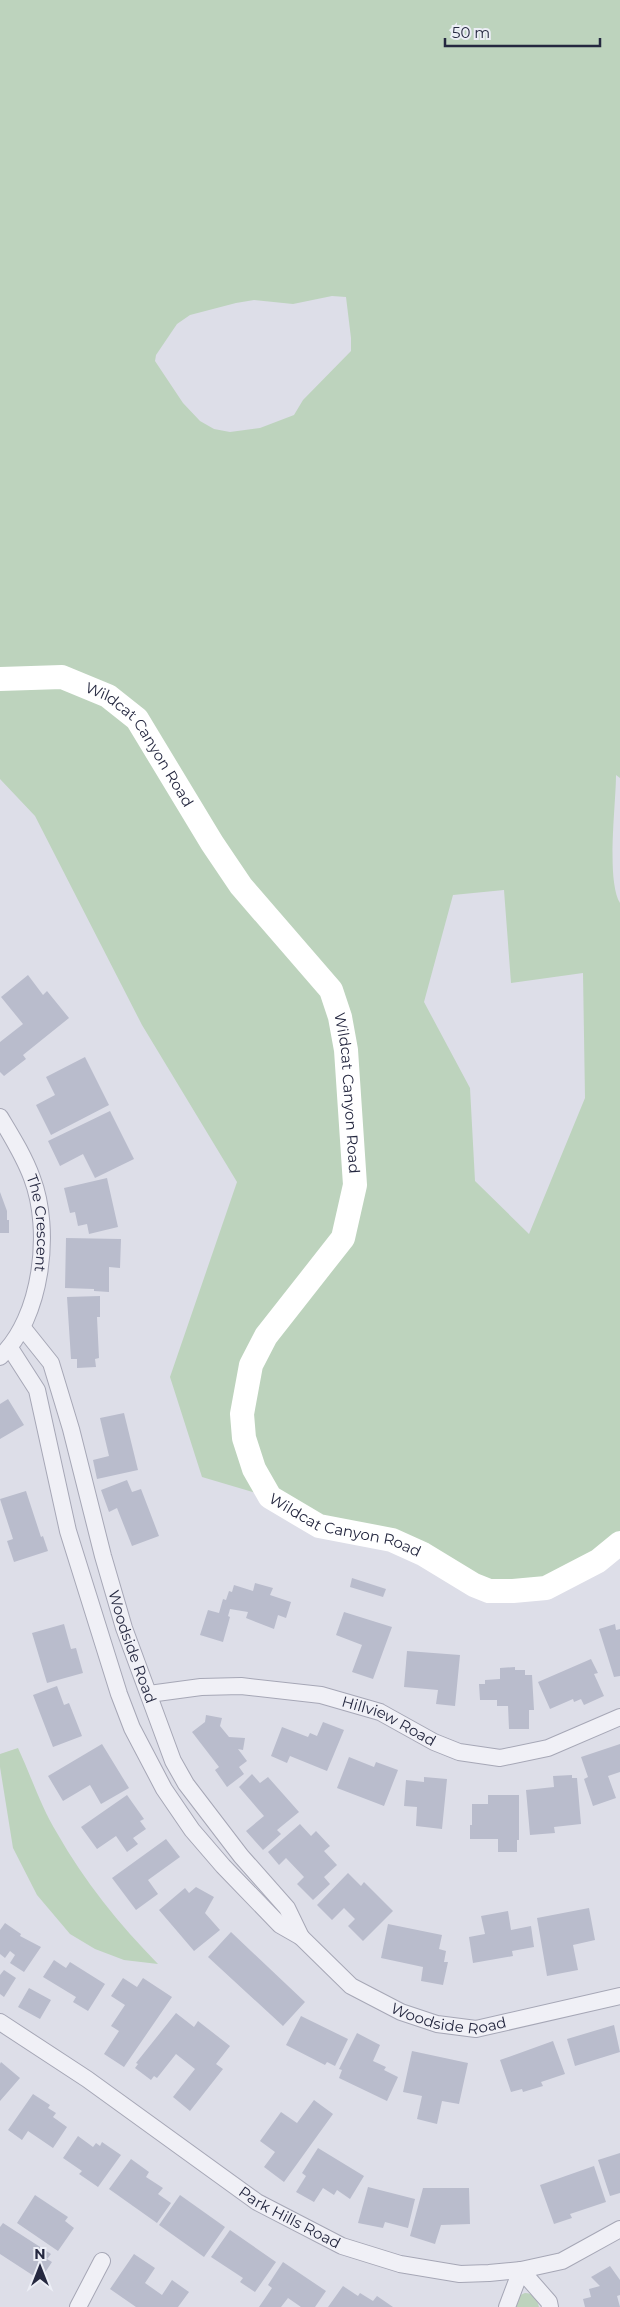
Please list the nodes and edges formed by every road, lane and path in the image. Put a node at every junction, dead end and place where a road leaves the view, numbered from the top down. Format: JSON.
{"nodes":[{"id":1,"x":0,"y":679,"type":"edge"},
{"id":2,"x":0,"y":1117,"type":"edge"},
{"id":3,"x":23,"y":1328,"type":"junction"},
{"id":4,"x":5,"y":1352,"type":"edge"},
{"id":5,"x":620,"y":1542,"type":"edge"},
{"id":6,"x":149,"y":1694,"type":"junction"},
{"id":7,"x":620,"y":1718,"type":"edge"},
{"id":8,"x":301,"y":1937,"type":"junction"},
{"id":9,"x":620,"y":1996,"type":"edge"},
{"id":10,"x":0,"y":2022,"type":"edge"},
{"id":11,"x":620,"y":2229,"type":"edge"},
{"id":12,"x":102,"y":2262,"type":"dead end"},
{"id":13,"x":521,"y":2270,"type":"junction"},
{"id":14,"x":78,"y":2307,"type":"edge"},
{"id":15,"x":507,"y":2307,"type":"edge"},
{"id":16,"x":550,"y":2307,"type":"edge"}],
"edges":[{"from":1,"to":5,"type":"street","name":"Wildcat Canyon Road"},
{"from":2,"to":3,"type":"street","name":"The Crescent"},
{"from":3,"to":4,"type":"street","name":"The Crescent"},
{"from":3,"to":6,"type":"street","name":"Woodside Road"},
{"from":4,"to":8,"type":"street","name":"Woodside Road"},
{"from":6,"to":7,"type":"street","name":"Hillview Road"},
{"from":6,"to":8,"type":"street","name":"Woodside Road"},
{"from":8,"to":9,"type":"street","name":"Woodside Road"},
{"from":10,"to":13,"type":"street","name":"Park Hills Road"},
{"from":11,"to":13,"type":"street","name":"Park Hills Road"},
{"from":12,"to":14,"type":"street"},
{"from":13,"to":15,"type":"street"},
{"from":13,"to":16,"type":"street"}]}
